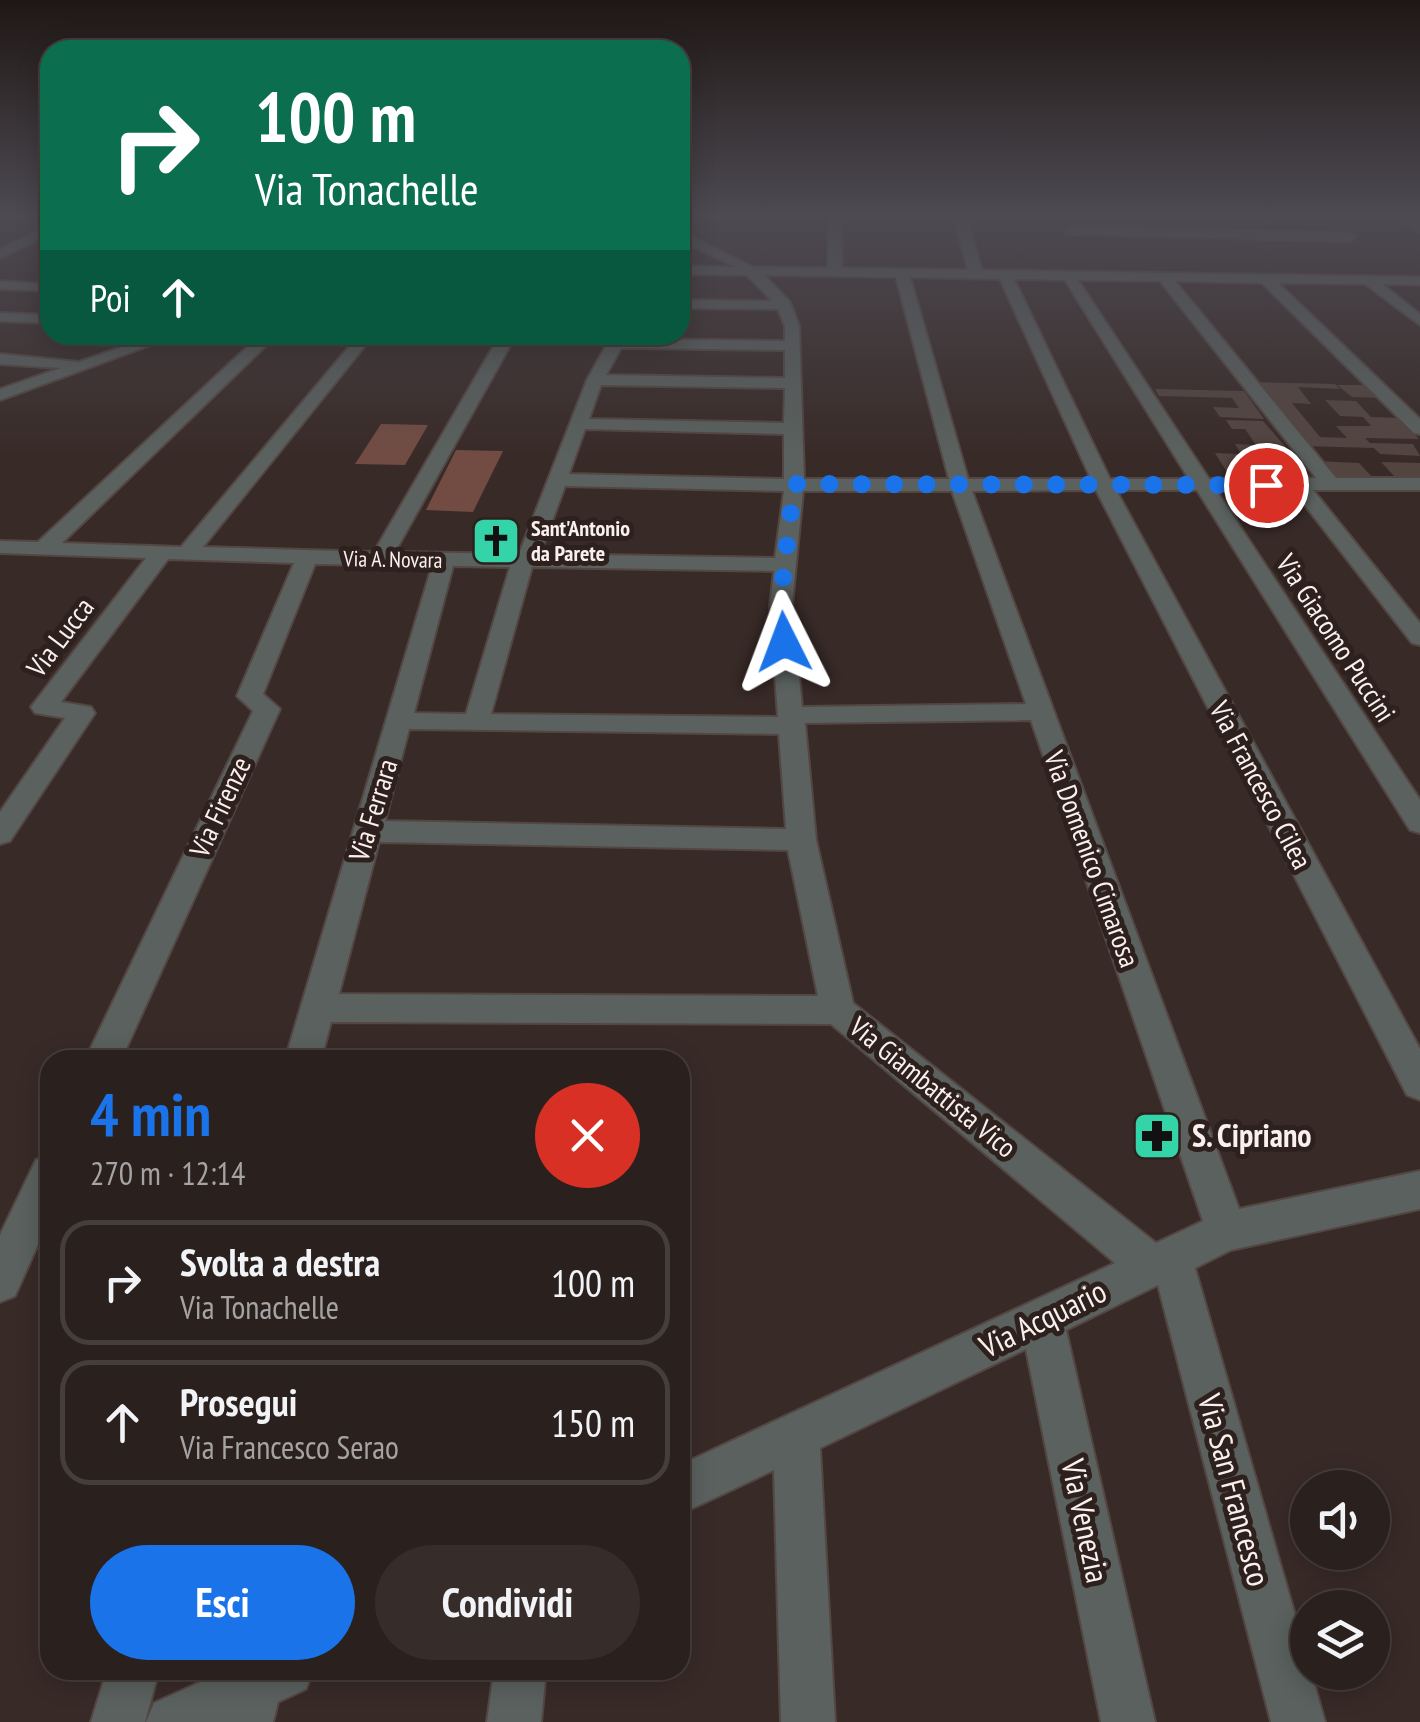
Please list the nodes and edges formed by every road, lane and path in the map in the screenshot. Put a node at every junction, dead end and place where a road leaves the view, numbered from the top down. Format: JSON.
{"nodes":[{"id":1,"x":778,"y":297,"type":"edge"},
{"id":2,"x":908,"y":297,"type":"edge"},
{"id":3,"x":1015,"y":297,"type":"edge"},
{"id":4,"x":1083,"y":297,"type":"edge"},
{"id":5,"x":1180,"y":297,"type":"edge"},
{"id":6,"x":1286,"y":297,"type":"edge"},
{"id":7,"x":1391,"y":297,"type":"edge"},
{"id":8,"x":690,"y":304,"type":"edge"},
{"id":9,"x":785,"y":305,"type":"junction"},
{"id":10,"x":0,"y":316,"type":"edge"},
{"id":11,"x":40,"y":319,"type":"edge"},
{"id":12,"x":1420,"y":321,"type":"edge"},
{"id":13,"x":690,"y":342,"type":"edge"},
{"id":14,"x":142,"y":345,"type":"edge"},
{"id":15,"x":258,"y":345,"type":"edge"},
{"id":16,"x":358,"y":345,"type":"edge"},
{"id":17,"x":502,"y":345,"type":"edge"},
{"id":18,"x":613,"y":345,"type":"edge"},
{"id":19,"x":792,"y":346,"type":"junction"},
{"id":20,"x":0,"y":359,"type":"edge"},
{"id":21,"x":85,"y":365,"type":"junction"},
{"id":22,"x":595,"y":380,"type":"junction"},
{"id":23,"x":792,"y":384,"type":"junction"},
{"id":24,"x":0,"y":386,"type":"edge"},
{"id":25,"x":20,"y":388,"type":"junction"},
{"id":26,"x":0,"y":395,"type":"edge"},
{"id":27,"x":580,"y":424,"type":"junction"},
{"id":28,"x":794,"y":429,"type":"junction"},
{"id":29,"x":1420,"y":429,"type":"edge"},
{"id":30,"x":558,"y":480,"type":"junction"},
{"id":31,"x":794,"y":484,"type":"junction"},
{"id":32,"x":1202,"y":484,"type":"junction"},
{"id":33,"x":1330,"y":484,"type":"junction"},
{"id":34,"x":1411,"y":484,"type":"edge"},
{"id":35,"x":960,"y":485,"type":"junction"},
{"id":36,"x":1298,"y":485,"type":"junction"},
{"id":37,"x":1103,"y":486,"type":"junction"},
{"id":38,"x":1420,"y":502,"type":"edge"},
{"id":39,"x":0,"y":546,"type":"edge"},
{"id":40,"x":45,"y":547,"type":"junction"},
{"id":41,"x":175,"y":552,"type":"junction"},
{"id":42,"x":307,"y":557,"type":"junction"},
{"id":43,"x":380,"y":559,"type":"junction"},
{"id":44,"x":444,"y":560,"type":"junction"},
{"id":45,"x":525,"y":561,"type":"junction"},
{"id":46,"x":785,"y":565,"type":"junction"},
{"id":47,"x":1420,"y":638,"type":"edge"},
{"id":48,"x":1039,"y":712,"type":"junction"},
{"id":49,"x":400,"y":720,"type":"junction"},
{"id":50,"x":793,"y":721,"type":"junction"},
{"id":51,"x":476,"y":722,"type":"junction"},
{"id":52,"x":1420,"y":823,"type":"edge"},
{"id":53,"x":365,"y":831,"type":"junction"},
{"id":54,"x":0,"y":834,"type":"edge"},
{"id":55,"x":801,"y":840,"type":"junction"},
{"id":56,"x":318,"y":1008,"type":"junction"},
{"id":57,"x":838,"y":1010,"type":"junction"},
{"id":58,"x":107,"y":1050,"type":"edge"},
{"id":59,"x":306,"y":1050,"type":"edge"},
{"id":60,"x":1420,"y":1084,"type":"edge"},
{"id":61,"x":1420,"y":1190,"type":"edge"},
{"id":62,"x":40,"y":1195,"type":"edge"},
{"id":63,"x":1227,"y":1231,"type":"junction"},
{"id":64,"x":1161,"y":1262,"type":"junction"},
{"id":65,"x":0,"y":1281,"type":"edge"},
{"id":66,"x":1042,"y":1319,"type":"junction"},
{"id":67,"x":796,"y":1437,"type":"junction"},
{"id":68,"x":690,"y":1485,"type":"edge"},
{"id":69,"x":130,"y":1680,"type":"edge"},
{"id":70,"x":519,"y":1680,"type":"edge"},
{"id":71,"x":263,"y":1692,"type":"edge"},
{"id":72,"x":118,"y":1722,"type":"edge"},
{"id":73,"x":173,"y":1722,"type":"edge"},
{"id":74,"x":514,"y":1722,"type":"edge"},
{"id":75,"x":808,"y":1722,"type":"edge"},
{"id":76,"x":1128,"y":1722,"type":"edge"},
{"id":77,"x":1298,"y":1722,"type":"edge"}],
"edges":[{"from":1,"to":9,"type":"street"},
{"from":2,"to":35,"type":"street","name":"Via Domenico Cimarosa"},
{"from":3,"to":37,"type":"street","name":"Via Francesco Cilea"},
{"from":4,"to":32,"type":"street","name":"Via Giacomo Puccini"},
{"from":5,"to":33,"type":"street"},
{"from":6,"to":29,"type":"street"},
{"from":7,"to":12,"type":"street"},
{"from":8,"to":9,"type":"street"},
{"from":9,"to":19,"type":"street","name":"Via Giambattista Vico"},
{"from":10,"to":11,"type":"street"},
{"from":13,"to":19,"type":"street"},
{"from":14,"to":21,"type":"street"},
{"from":15,"to":40,"type":"street"},
{"from":16,"to":41,"type":"street"},
{"from":17,"to":43,"type":"street"},
{"from":18,"to":22,"type":"street"},
{"from":19,"to":23,"type":"street","name":"Via Giambattista Vico"},
{"from":20,"to":21,"type":"street"},
{"from":21,"to":25,"type":"street"},
{"from":22,"to":23,"type":"street"},
{"from":22,"to":27,"type":"street"},
{"from":23,"to":28,"type":"street","name":"Via Giambattista Vico"},
{"from":24,"to":25,"type":"street"},
{"from":25,"to":26,"type":"street"},
{"from":27,"to":28,"type":"street"},
{"from":27,"to":30,"type":"street"},
{"from":28,"to":31,"type":"street","name":"Via Giambattista Vico"},
{"from":30,"to":31,"type":"street"},
{"from":30,"to":45,"type":"street"},
{"from":31,"to":35,"type":"street"},
{"from":31,"to":46,"type":"street","name":"Via Giambattista Vico"},
{"from":32,"to":36,"type":"street"},
{"from":32,"to":37,"type":"street"},
{"from":32,"to":52,"type":"street","name":"Via Giacomo Puccini"},
{"from":33,"to":34,"type":"street"},
{"from":33,"to":36,"type":"street"},
{"from":34,"to":38,"type":"street"},
{"from":35,"to":37,"type":"street"},
{"from":35,"to":48,"type":"street","name":"Via Domenico Cimarosa"},
{"from":36,"to":47,"type":"street"},
{"from":37,"to":60,"type":"street","name":"Via Francesco Cilea"},
{"from":39,"to":40,"type":"street","name":"Via A. Novara"},
{"from":40,"to":41,"type":"street","name":"Via A. Novara"},
{"from":41,"to":42,"type":"street","name":"Via A. Novara"},
{"from":41,"to":54,"type":"street","name":"Via Lucca"},
{"from":42,"to":43,"type":"street","name":"Via A. Novara"},
{"from":42,"to":58,"type":"street","name":"Via Firenze"},
{"from":43,"to":44,"type":"street","name":"Via A. Novara"},
{"from":44,"to":45,"type":"street","name":"Via A. Novara"},
{"from":44,"to":49,"type":"street","name":"Via Ferrara"},
{"from":45,"to":46,"type":"street","name":"Via A. Novara"},
{"from":45,"to":51,"type":"street"},
{"from":46,"to":50,"type":"street","name":"Via Giambattista Vico"},
{"from":48,"to":50,"type":"street"},
{"from":48,"to":63,"type":"street","name":"Via Domenico Cimarosa"},
{"from":49,"to":51,"type":"street"},
{"from":49,"to":53,"type":"street","name":"Via Ferrara"},
{"from":50,"to":51,"type":"street"},
{"from":50,"to":55,"type":"street","name":"Via Giambattista Vico"},
{"from":53,"to":55,"type":"street"},
{"from":53,"to":56,"type":"street","name":"Via Ferrara"},
{"from":55,"to":57,"type":"street","name":"Via Giambattista Vico"},
{"from":56,"to":57,"type":"street"},
{"from":56,"to":59,"type":"street","name":"Via Ferrara"},
{"from":57,"to":64,"type":"street","name":"Via Giambattista Vico"},
{"from":61,"to":63,"type":"street","name":"Via Acquario"},
{"from":62,"to":65,"type":"street"},
{"from":63,"to":64,"type":"street","name":"Via Acquario"},
{"from":64,"to":66,"type":"street","name":"Via Acquario"},
{"from":64,"to":77,"type":"street","name":"Via San Francesco"},
{"from":66,"to":67,"type":"street","name":"Via Acquario"},
{"from":66,"to":76,"type":"street","name":"Via Venezia"},
{"from":67,"to":68,"type":"street","name":"Via Acquario"},
{"from":67,"to":75,"type":"street"},
{"from":69,"to":72,"type":"street"},
{"from":70,"to":74,"type":"street"},
{"from":71,"to":73,"type":"street"}]}
